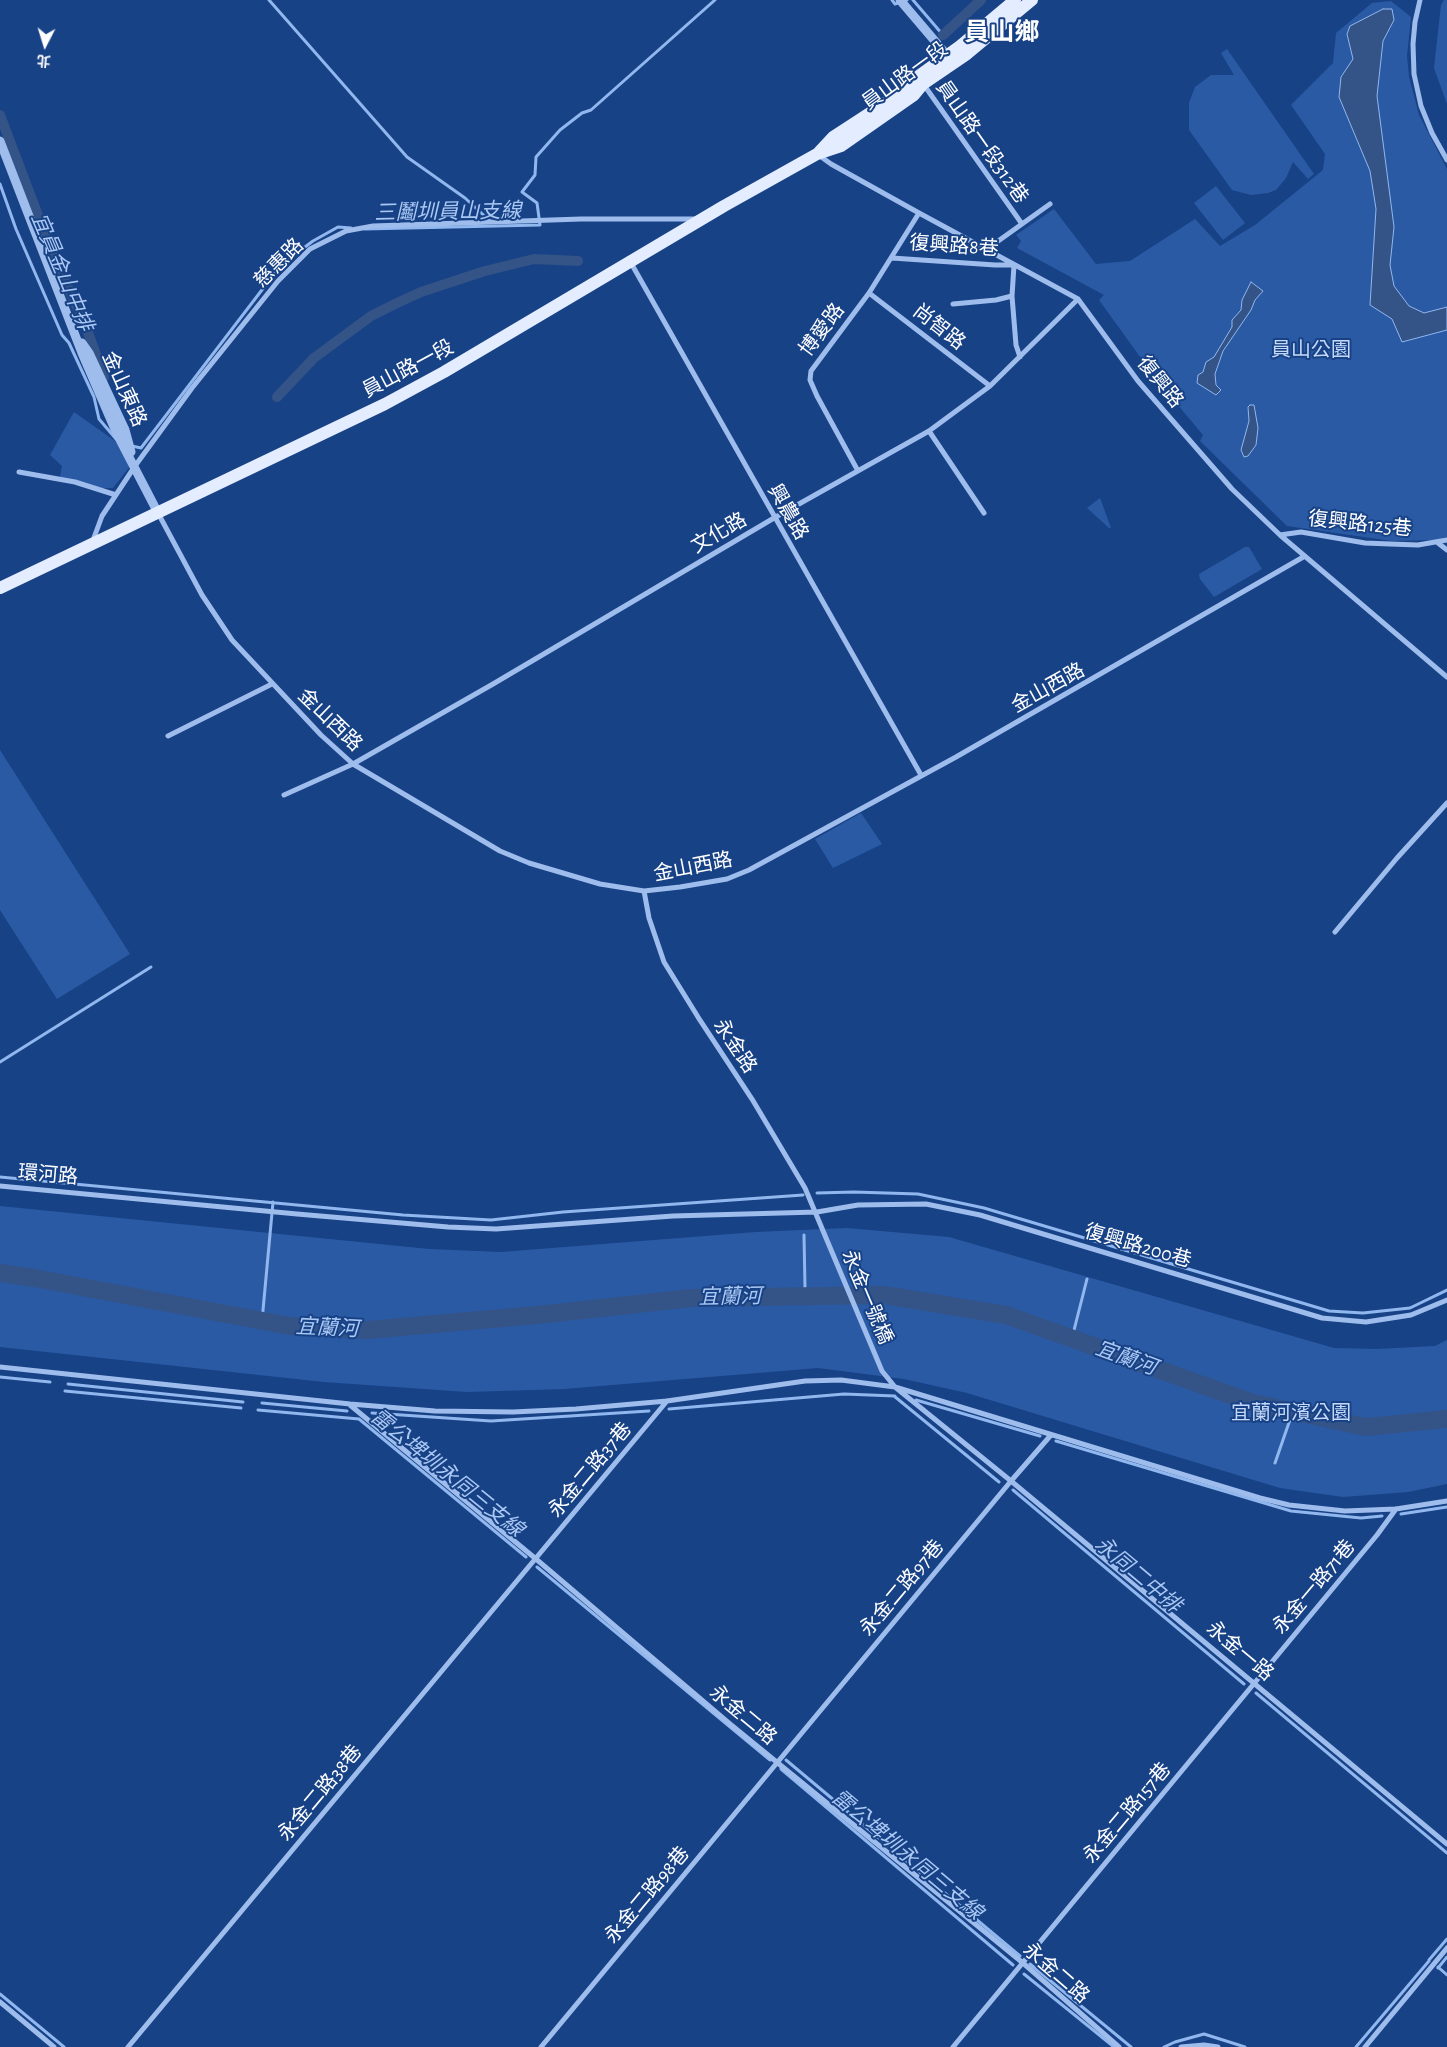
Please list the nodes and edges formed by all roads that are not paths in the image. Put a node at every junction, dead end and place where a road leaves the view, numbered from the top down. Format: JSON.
{"nodes":[{"id":1,"x":900,"y":0,"type":"edge"},
{"id":2,"x":1015,"y":0,"type":"edge"},
{"id":3,"x":1032,"y":0,"type":"edge"},
{"id":4,"x":1420,"y":0,"type":"edge"},
{"id":5,"x":951,"y":60,"type":"junction"},
{"id":6,"x":920,"y":81,"type":"junction"},
{"id":7,"x":0,"y":141,"type":"edge"},
{"id":8,"x":817,"y":154,"type":"junction"},
{"id":9,"x":1447,"y":160,"type":"edge"},
{"id":10,"x":1050,"y":204,"type":"dead end"},
{"id":11,"x":919,"y":213,"type":"junction"},
{"id":12,"x":702,"y":219,"type":"junction"},
{"id":13,"x":1022,"y":224,"type":"junction"},
{"id":14,"x":987,"y":249,"type":"junction"},
{"id":15,"x":892,"y":258,"type":"junction"},
{"id":16,"x":630,"y":263,"type":"junction"},
{"id":17,"x":1014,"y":265,"type":"junction"},
{"id":18,"x":869,"y":293,"type":"junction"},
{"id":19,"x":1012,"y":296,"type":"junction"},
{"id":20,"x":1078,"y":299,"type":"junction"},
{"id":21,"x":953,"y":304,"type":"dead end"},
{"id":22,"x":1020,"y":358,"type":"junction"},
{"id":23,"x":990,"y":386,"type":"junction"},
{"id":24,"x":929,"y":431,"type":"junction"},
{"id":25,"x":135,"y":466,"type":"junction"},
{"id":26,"x":858,"y":471,"type":"junction"},
{"id":27,"x":19,"y":472,"type":"dead end"},
{"id":28,"x":116,"y":495,"type":"junction"},
{"id":29,"x":158,"y":513,"type":"junction"},
{"id":30,"x":984,"y":513,"type":"dead end"},
{"id":31,"x":774,"y":518,"type":"junction"},
{"id":32,"x":1280,"y":535,"type":"junction"},
{"id":33,"x":1447,"y":540,"type":"edge"},
{"id":34,"x":1438,"y":543,"type":"junction"},
{"id":35,"x":91,"y":545,"type":"junction"},
{"id":36,"x":1447,"y":550,"type":"edge"},
{"id":37,"x":1306,"y":556,"type":"junction"},
{"id":38,"x":0,"y":588,"type":"edge"},
{"id":39,"x":1447,"y":677,"type":"edge"},
{"id":40,"x":272,"y":684,"type":"junction"},
{"id":41,"x":168,"y":736,"type":"dead end"},
{"id":42,"x":353,"y":764,"type":"junction"},
{"id":43,"x":922,"y":775,"type":"junction"},
{"id":44,"x":284,"y":796,"type":"dead end"},
{"id":45,"x":1447,"y":803,"type":"edge"},
{"id":46,"x":644,"y":891,"type":"junction"},
{"id":47,"x":1335,"y":932,"type":"dead end"},
{"id":48,"x":0,"y":1186,"type":"edge"},
{"id":49,"x":817,"y":1212,"type":"junction"},
{"id":50,"x":825,"y":1235,"type":"joint"},
{"id":51,"x":1447,"y":1300,"type":"edge"},
{"id":52,"x":0,"y":1367,"type":"edge"},
{"id":53,"x":896,"y":1387,"type":"junction"},
{"id":54,"x":667,"y":1401,"type":"junction"},
{"id":55,"x":350,"y":1404,"type":"junction"},
{"id":56,"x":1051,"y":1435,"type":"junction"},
{"id":57,"x":1011,"y":1481,"type":"junction"},
{"id":58,"x":1447,"y":1501,"type":"edge"},
{"id":59,"x":1396,"y":1510,"type":"junction"},
{"id":60,"x":536,"y":1559,"type":"junction"},
{"id":61,"x":1254,"y":1683,"type":"junction"},
{"id":62,"x":777,"y":1762,"type":"junction"},
{"id":63,"x":1447,"y":1844,"type":"edge"},
{"id":64,"x":1447,"y":1948,"type":"edge"},
{"id":65,"x":1023,"y":1963,"type":"junction"},
{"id":66,"x":0,"y":2002,"type":"edge"},
{"id":67,"x":54,"y":2047,"type":"edge"},
{"id":68,"x":128,"y":2047,"type":"edge"},
{"id":69,"x":541,"y":2047,"type":"edge"},
{"id":70,"x":953,"y":2047,"type":"edge"},
{"id":71,"x":1119,"y":2047,"type":"edge"},
{"id":72,"x":1181,"y":2047,"type":"edge"},
{"id":73,"x":1218,"y":2047,"type":"edge"},
{"id":74,"x":1365,"y":2047,"type":"edge"}],
"edges":[{"from":1,"to":5,"type":"street"},
{"from":2,"to":5,"type":"main road","name":"員山路一段"},
{"from":3,"to":5,"type":"main road","name":"員山路一段"},
{"from":4,"to":9,"type":"street"},
{"from":5,"to":6,"type":"main road","name":"員山路一段"},
{"from":6,"to":8,"type":"main road","name":"員山路一段"},
{"from":6,"to":13,"type":"street","name":"員山路一段312巷"},
{"from":7,"to":25,"type":"street","name":"金山東路"},
{"from":8,"to":11,"type":"street","name":"復興路"},
{"from":8,"to":12,"type":"main road","name":"員山路一段"},
{"from":10,"to":13,"type":"street"},
{"from":11,"to":14,"type":"street","name":"復興路"},
{"from":11,"to":15,"type":"street","name":"博愛路"},
{"from":12,"to":16,"type":"main road","name":"員山路一段"},
{"from":12,"to":25,"type":"street","name":"慈惠路"},
{"from":13,"to":14,"type":"street"},
{"from":14,"to":17,"type":"street","name":"復興路"},
{"from":15,"to":17,"type":"street","name":"復興路8巷"},
{"from":15,"to":18,"type":"street","name":"博愛路"},
{"from":16,"to":29,"type":"main road","name":"員山路一段"},
{"from":16,"to":31,"type":"street","name":"興農路"},
{"from":17,"to":19,"type":"street"},
{"from":17,"to":20,"type":"street","name":"復興路"},
{"from":18,"to":23,"type":"street","name":"尚智路"},
{"from":18,"to":26,"type":"street","name":"博愛路"},
{"from":19,"to":21,"type":"street"},
{"from":19,"to":22,"type":"street"},
{"from":20,"to":22,"type":"street","name":"文化路"},
{"from":20,"to":32,"type":"street","name":"復興路"},
{"from":22,"to":23,"type":"street","name":"文化路"},
{"from":23,"to":24,"type":"street","name":"文化路"},
{"from":24,"to":26,"type":"street","name":"文化路"},
{"from":24,"to":30,"type":"street"},
{"from":25,"to":28,"type":"street","name":"慈惠路"},
{"from":25,"to":29,"type":"street","name":"金山東路"},
{"from":26,"to":31,"type":"street","name":"文化路"},
{"from":27,"to":28,"type":"street"},
{"from":28,"to":35,"type":"street","name":"慈惠路"},
{"from":29,"to":35,"type":"main road","name":"員山路一段"},
{"from":29,"to":40,"type":"street","name":"金山西路"},
{"from":31,"to":42,"type":"street","name":"文化路"},
{"from":31,"to":43,"type":"street","name":"興農路"},
{"from":32,"to":34,"type":"street","name":"復興路125巷"},
{"from":32,"to":37,"type":"street","name":"復興路"},
{"from":33,"to":34,"type":"street","name":"復興路125巷"},
{"from":34,"to":36,"type":"street"},
{"from":35,"to":38,"type":"main road","name":"員山路一段"},
{"from":37,"to":39,"type":"street","name":"復興路"},
{"from":37,"to":43,"type":"street","name":"金山西路"},
{"from":40,"to":41,"type":"street"},
{"from":40,"to":42,"type":"street","name":"金山西路"},
{"from":42,"to":44,"type":"street","name":"文化路"},
{"from":42,"to":46,"type":"street","name":"金山西路"},
{"from":43,"to":46,"type":"street","name":"金山西路"},
{"from":45,"to":47,"type":"street"},
{"from":46,"to":49,"type":"street","name":"永金路"},
{"from":48,"to":49,"type":"street","name":"環河路"},
{"from":49,"to":50,"type":"street","name":"永金路"},
{"from":49,"to":51,"type":"street","name":"復興路200巷"},
{"from":50,"to":53,"type":"street","name":"永金一號橋"},
{"from":52,"to":55,"type":"street"},
{"from":53,"to":54,"type":"street"},
{"from":53,"to":56,"type":"street"},
{"from":53,"to":57,"type":"street","name":"永金一路"},
{"from":54,"to":55,"type":"street"},
{"from":54,"to":60,"type":"street","name":"永金二路37巷"},
{"from":55,"to":60,"type":"street","name":"永金二路"},
{"from":56,"to":57,"type":"street","name":"永金二路97巷"},
{"from":56,"to":59,"type":"street"},
{"from":57,"to":61,"type":"street","name":"永金一路"},
{"from":57,"to":62,"type":"street","name":"永金二路97巷"},
{"from":58,"to":59,"type":"street"},
{"from":59,"to":61,"type":"street","name":"永金一路71巷"},
{"from":60,"to":62,"type":"street","name":"永金二路"},
{"from":60,"to":68,"type":"street","name":"永金二路38巷"},
{"from":61,"to":63,"type":"street","name":"永金一路"},
{"from":61,"to":65,"type":"street","name":"永金二路157巷"},
{"from":62,"to":65,"type":"street","name":"永金二路"},
{"from":62,"to":69,"type":"street","name":"永金二路98巷"},
{"from":64,"to":74,"type":"street"},
{"from":65,"to":70,"type":"street","name":"永金二路157巷"},
{"from":65,"to":71,"type":"street","name":"永金二路"},
{"from":66,"to":67,"type":"street"},
{"from":72,"to":73,"type":"street"}]}
